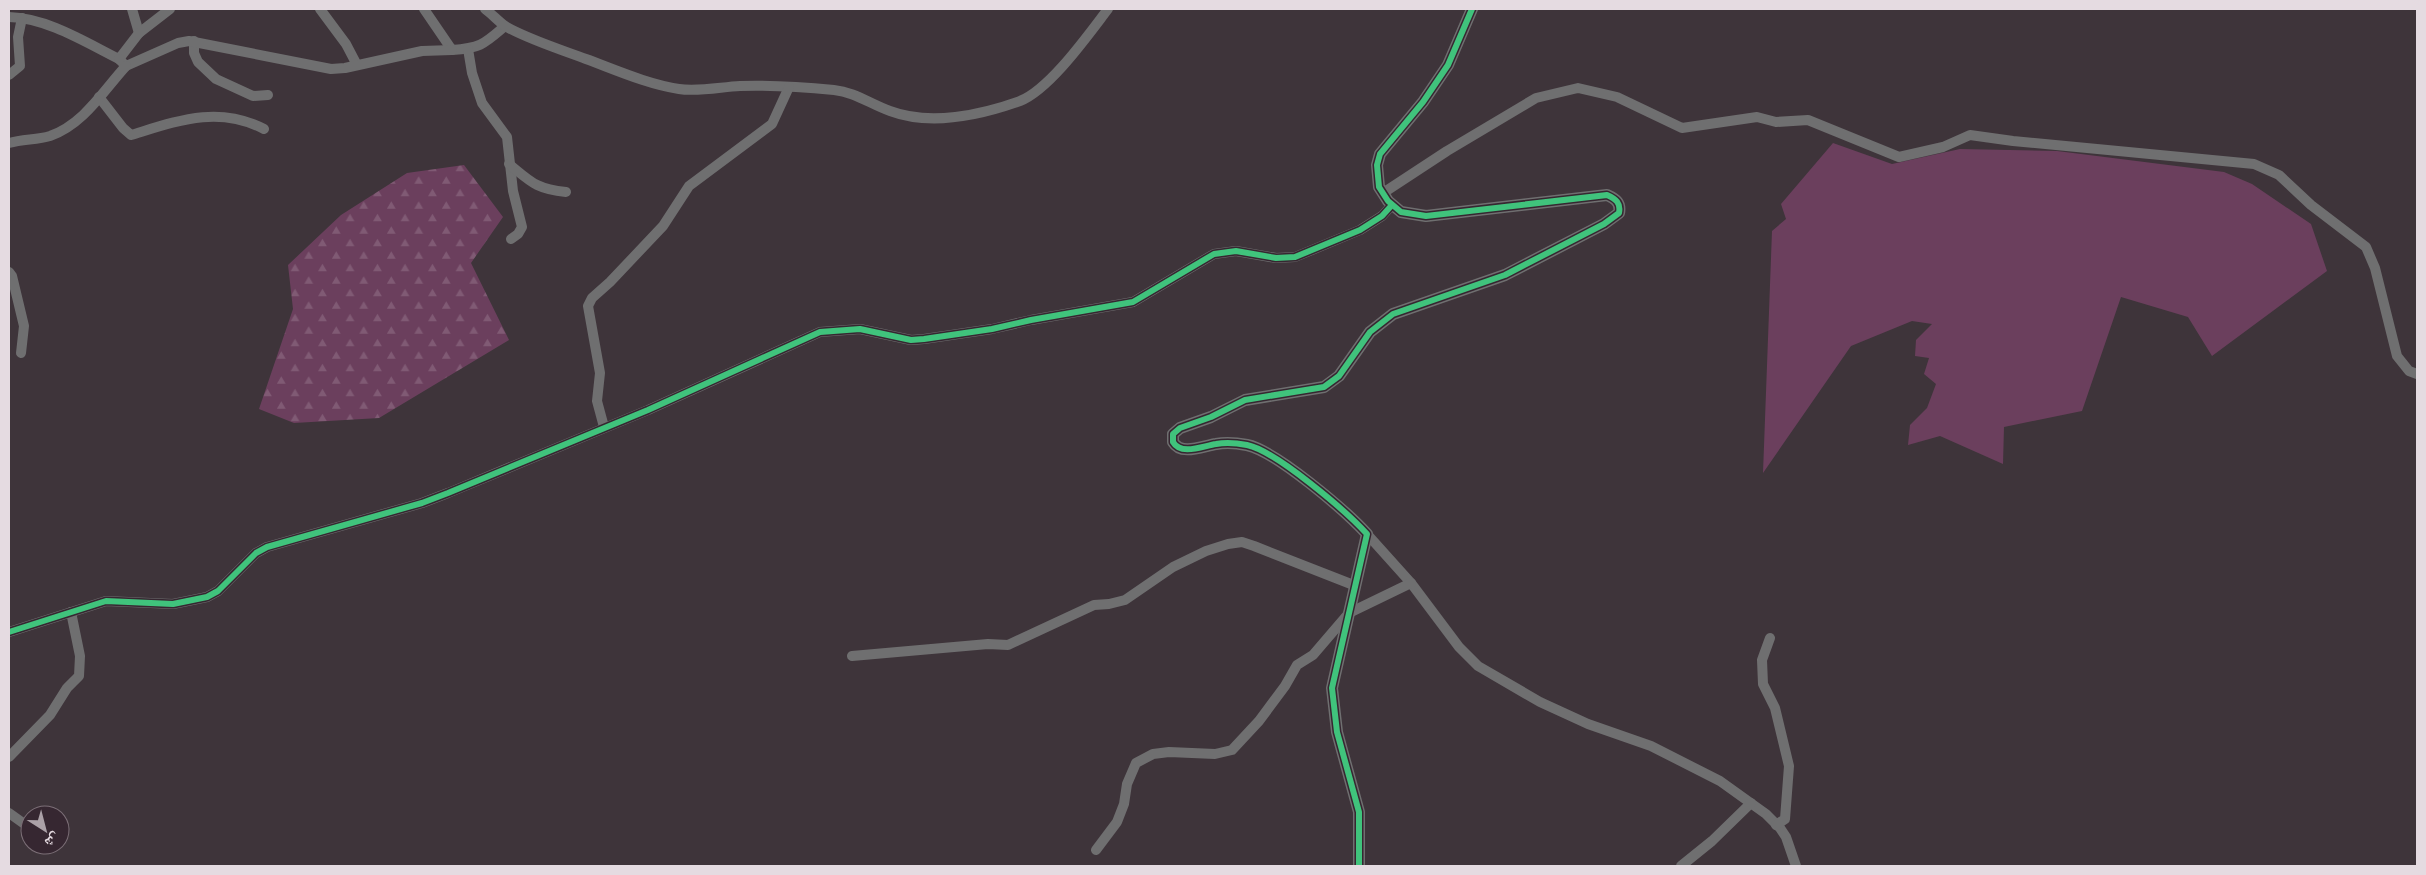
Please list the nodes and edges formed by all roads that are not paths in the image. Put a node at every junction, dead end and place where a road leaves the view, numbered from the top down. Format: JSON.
{"nodes":[{"id":1,"x":132,"y":9,"type":"edge"},
{"id":2,"x":170,"y":9,"type":"edge"},
{"id":3,"x":320,"y":9,"type":"edge"},
{"id":4,"x":424,"y":9,"type":"edge"},
{"id":5,"x":485,"y":9,"type":"edge"},
{"id":6,"x":1108,"y":9,"type":"edge"},
{"id":7,"x":1472,"y":9,"type":"edge"},
{"id":8,"x":9,"y":17,"type":"edge"},
{"id":9,"x":22,"y":18,"type":"junction"},
{"id":10,"x":505,"y":26,"type":"junction"},
{"id":11,"x":139,"y":33,"type":"junction"},
{"id":12,"x":194,"y":41,"type":"junction"},
{"id":13,"x":468,"y":49,"type":"junction"},
{"id":14,"x":452,"y":50,"type":"junction"},
{"id":15,"x":122,"y":62,"type":"junction"},
{"id":16,"x":357,"y":65,"type":"junction"},
{"id":17,"x":9,"y":76,"type":"edge"},
{"id":18,"x":790,"y":87,"type":"junction"},
{"id":19,"x":268,"y":95,"type":"dead end"},
{"id":20,"x":98,"y":97,"type":"junction"},
{"id":21,"x":264,"y":128,"type":"dead end"},
{"id":22,"x":9,"y":143,"type":"edge"},
{"id":23,"x":509,"y":164,"type":"junction"},
{"id":24,"x":566,"y":192,"type":"dead end"},
{"id":25,"x":1383,"y":193,"type":"junction"},
{"id":26,"x":1392,"y":206,"type":"junction"},
{"id":27,"x":511,"y":239,"type":"dead end"},
{"id":28,"x":9,"y":272,"type":"edge"},
{"id":29,"x":21,"y":353,"type":"dead end"},
{"id":30,"x":2417,"y":374,"type":"edge"},
{"id":31,"x":604,"y":427,"type":"junction"},
{"id":32,"x":1367,"y":534,"type":"junction"},
{"id":33,"x":1411,"y":583,"type":"junction"},
{"id":34,"x":1356,"y":586,"type":"junction"},
{"id":35,"x":72,"y":612,"type":"junction"},
{"id":36,"x":1349,"y":613,"type":"junction"},
{"id":37,"x":9,"y":632,"type":"edge"},
{"id":38,"x":1770,"y":638,"type":"dead end"},
{"id":39,"x":852,"y":656,"type":"dead end"},
{"id":40,"x":9,"y":757,"type":"edge"},
{"id":41,"x":1751,"y":803,"type":"junction"},
{"id":42,"x":9,"y":812,"type":"edge"},
{"id":43,"x":20,"y":821,"type":"edge"},
{"id":44,"x":1776,"y":825,"type":"junction"},
{"id":45,"x":1096,"y":850,"type":"dead end"},
{"id":46,"x":1359,"y":866,"type":"edge"},
{"id":47,"x":1681,"y":866,"type":"edge"},
{"id":48,"x":1796,"y":866,"type":"edge"}],
"edges":[{"from":1,"to":11,"type":"street"},
{"from":2,"to":11,"type":"street"},
{"from":3,"to":16,"type":"street"},
{"from":4,"to":14,"type":"street"},
{"from":5,"to":10,"type":"street"},
{"from":6,"to":18,"type":"street"},
{"from":7,"to":25,"type":"street"},
{"from":8,"to":9,"type":"street"},
{"from":9,"to":15,"type":"street"},
{"from":9,"to":17,"type":"street"},
{"from":10,"to":13,"type":"street"},
{"from":10,"to":18,"type":"street"},
{"from":11,"to":15,"type":"street"},
{"from":12,"to":15,"type":"street"},
{"from":12,"to":16,"type":"street"},
{"from":12,"to":19,"type":"street"},
{"from":13,"to":14,"type":"street"},
{"from":13,"to":23,"type":"street"},
{"from":14,"to":16,"type":"street"},
{"from":15,"to":20,"type":"street"},
{"from":18,"to":31,"type":"street"},
{"from":20,"to":21,"type":"street"},
{"from":20,"to":22,"type":"street"},
{"from":23,"to":24,"type":"street"},
{"from":23,"to":27,"type":"street"},
{"from":25,"to":26,"type":"street"},
{"from":25,"to":30,"type":"street"},
{"from":26,"to":31,"type":"street"},
{"from":26,"to":32,"type":"street"},
{"from":28,"to":29,"type":"street"},
{"from":31,"to":35,"type":"street"},
{"from":32,"to":33,"type":"street"},
{"from":32,"to":34,"type":"street"},
{"from":33,"to":36,"type":"street"},
{"from":33,"to":41,"type":"street"},
{"from":34,"to":36,"type":"street"},
{"from":34,"to":39,"type":"street"},
{"from":35,"to":37,"type":"street"},
{"from":35,"to":40,"type":"street"},
{"from":36,"to":45,"type":"street"},
{"from":36,"to":46,"type":"street"},
{"from":38,"to":44,"type":"street"},
{"from":41,"to":44,"type":"street"},
{"from":41,"to":47,"type":"street"},
{"from":42,"to":43,"type":"street"},
{"from":44,"to":48,"type":"street"}]}
